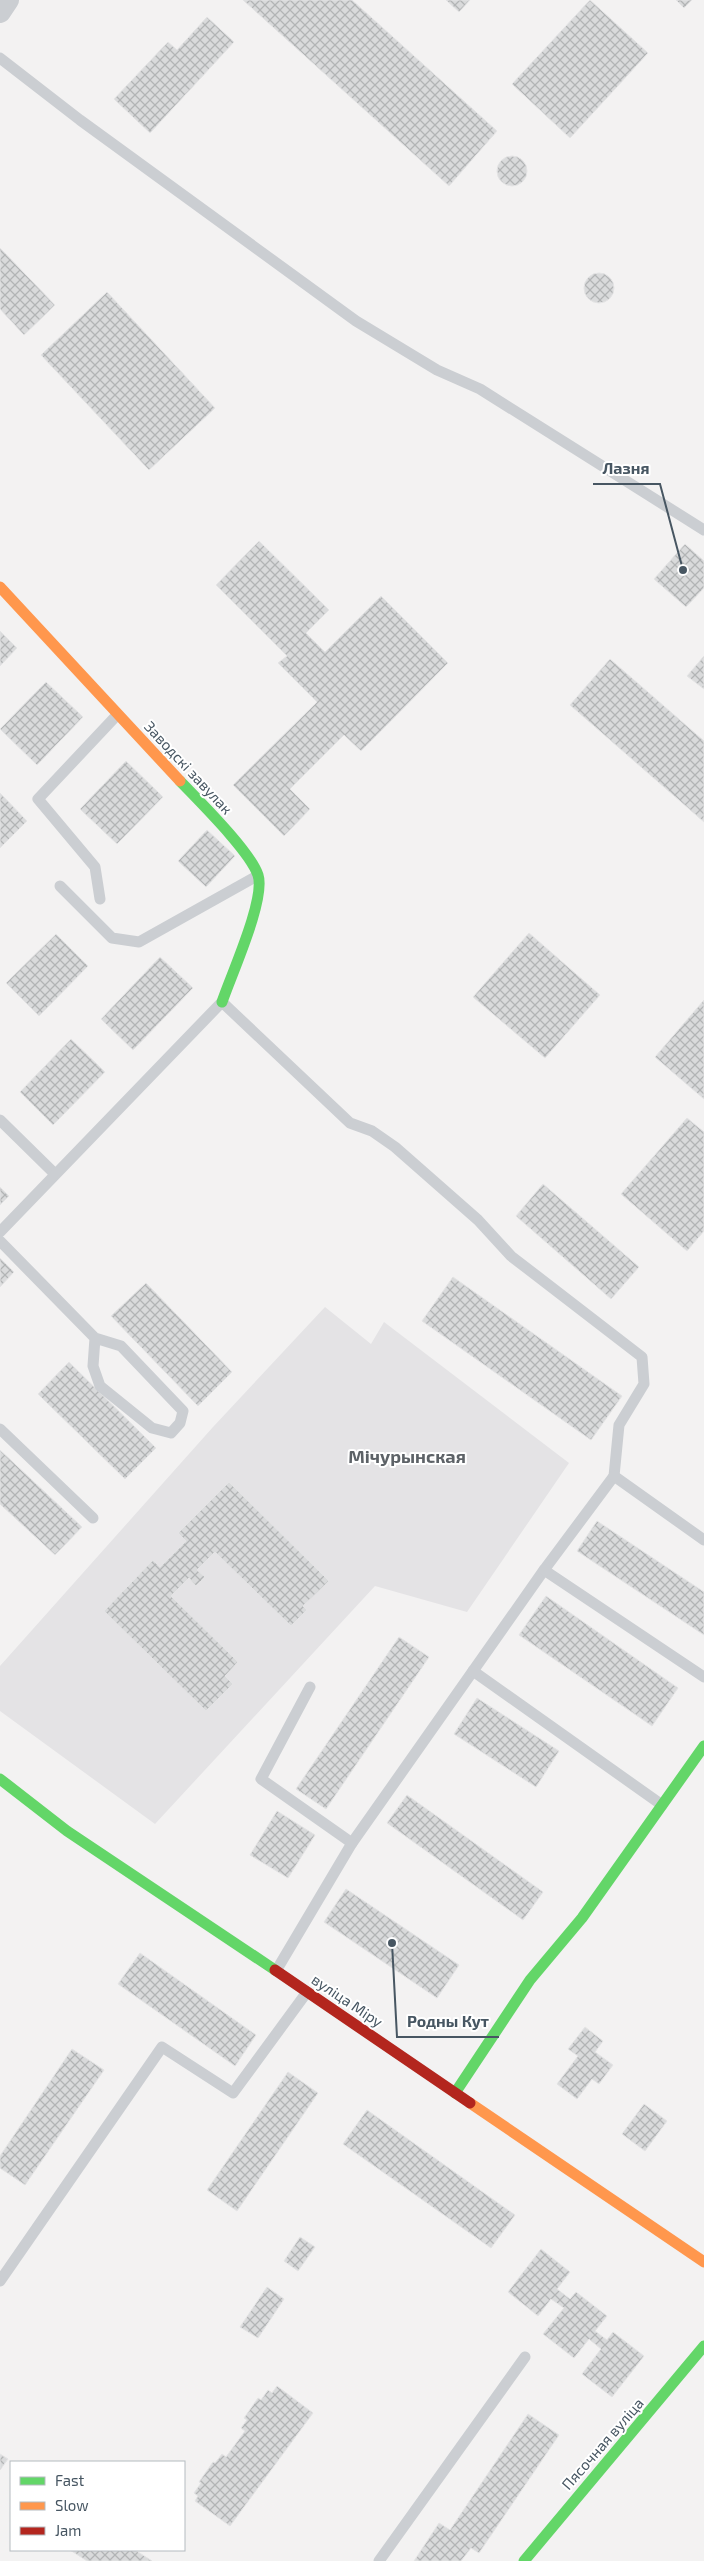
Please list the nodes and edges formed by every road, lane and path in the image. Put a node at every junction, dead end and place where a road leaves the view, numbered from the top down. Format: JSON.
{"nodes":[{"id":1,"x":8,"y":0,"type":"edge"},
{"id":2,"x":0,"y":12,"type":"edge"},
{"id":3,"x":0,"y":58,"type":"edge"},
{"id":4,"x":704,"y":530,"type":"edge"},
{"id":5,"x":0,"y":587,"type":"edge"},
{"id":6,"x":117,"y":715,"type":"junction"},
{"id":7,"x":258,"y":875,"type":"junction"},
{"id":8,"x":60,"y":886,"type":"dead end"},
{"id":9,"x":100,"y":899,"type":"dead end"},
{"id":10,"x":222,"y":1002,"type":"junction"},
{"id":11,"x":0,"y":1120,"type":"edge"},
{"id":12,"x":55,"y":1174,"type":"junction"},
{"id":13,"x":0,"y":1232,"type":"edge"},
{"id":14,"x":0,"y":1242,"type":"edge"},
{"id":15,"x":95,"y":1338,"type":"junction"},
{"id":16,"x":0,"y":1429,"type":"edge"},
{"id":17,"x":614,"y":1476,"type":"junction"},
{"id":18,"x":93,"y":1518,"type":"dead end"},
{"id":19,"x":704,"y":1540,"type":"edge"},
{"id":20,"x":544,"y":1570,"type":"junction"},
{"id":21,"x":473,"y":1671,"type":"junction"},
{"id":22,"x":704,"y":1677,"type":"edge"},
{"id":23,"x":310,"y":1687,"type":"dead end"},
{"id":24,"x":704,"y":1746,"type":"edge"},
{"id":25,"x":0,"y":1779,"type":"edge"},
{"id":26,"x":662,"y":1805,"type":"junction"},
{"id":27,"x":352,"y":1842,"type":"junction"},
{"id":28,"x":276,"y":1971,"type":"junction"},
{"id":29,"x":307,"y":1992,"type":"junction"},
{"id":30,"x":455,"y":2093,"type":"junction"},
{"id":31,"x":704,"y":2262,"type":"edge"},
{"id":32,"x":0,"y":2281,"type":"edge"},
{"id":33,"x":704,"y":2346,"type":"edge"},
{"id":34,"x":525,"y":2357,"type":"dead end"},
{"id":35,"x":379,"y":2561,"type":"edge"},
{"id":36,"x":524,"y":2561,"type":"edge"}],
"edges":[{"from":1,"to":2,"type":"street"},
{"from":3,"to":4,"type":"lane"},
{"from":5,"to":6,"type":"street","name":"Заводскі завулак"},
{"from":6,"to":7,"type":"street","name":"Заводскі завулак"},
{"from":6,"to":9,"type":"lane"},
{"from":7,"to":8,"type":"lane"},
{"from":7,"to":10,"type":"street"},
{"from":10,"to":12,"type":"lane"},
{"from":10,"to":17,"type":"lane"},
{"from":11,"to":12,"type":"lane"},
{"from":12,"to":13,"type":"lane"},
{"from":14,"to":15,"type":"lane"},
{"from":15,"to":15,"type":"lane"},
{"from":16,"to":18,"type":"lane"},
{"from":17,"to":19,"type":"lane"},
{"from":17,"to":20,"type":"lane"},
{"from":20,"to":21,"type":"lane"},
{"from":20,"to":22,"type":"lane"},
{"from":21,"to":26,"type":"lane"},
{"from":21,"to":27,"type":"lane"},
{"from":23,"to":27,"type":"lane"},
{"from":24,"to":26,"type":"street"},
{"from":25,"to":28,"type":"street","name":"вуліца Міру"},
{"from":26,"to":30,"type":"street"},
{"from":27,"to":28,"type":"lane"},
{"from":28,"to":29,"type":"street","name":"вуліца Міру"},
{"from":29,"to":30,"type":"street","name":"вуліца Міру"},
{"from":29,"to":32,"type":"lane"},
{"from":30,"to":31,"type":"street","name":"вуліца Міру"},
{"from":33,"to":36,"type":"street","name":"Пясочная вуліца"},
{"from":34,"to":35,"type":"lane"}]}
